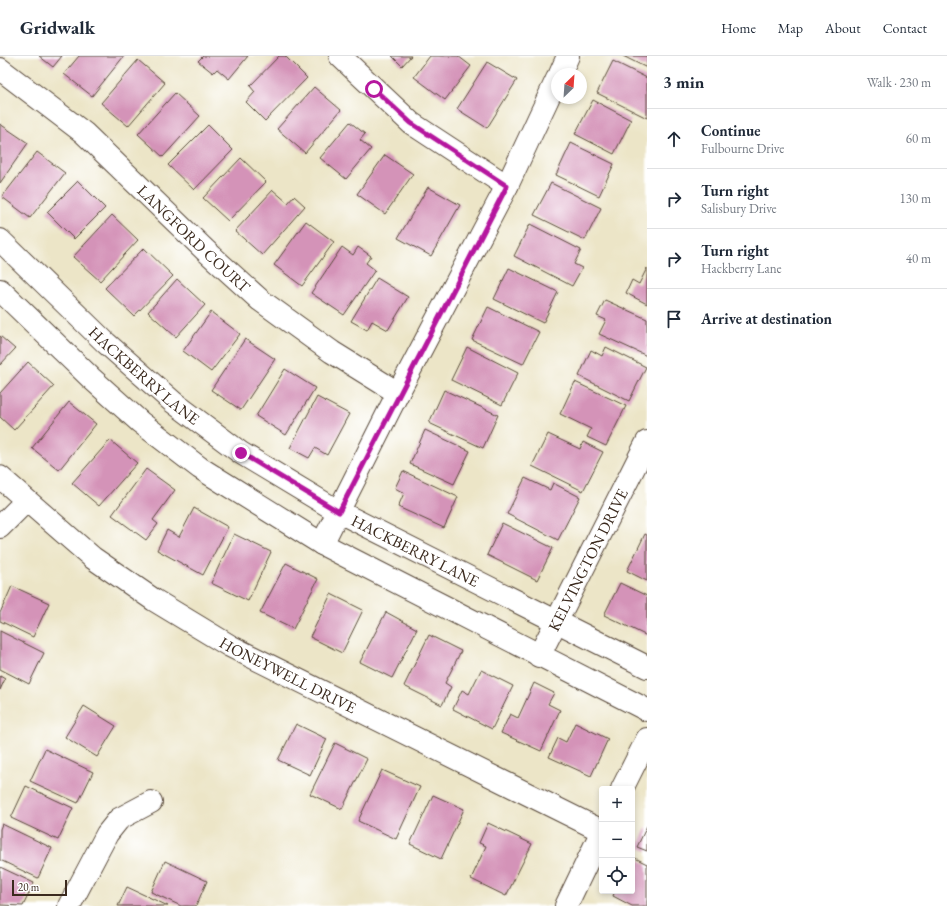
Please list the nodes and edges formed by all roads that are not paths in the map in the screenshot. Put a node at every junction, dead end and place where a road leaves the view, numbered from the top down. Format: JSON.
{"nodes":[{"id":1,"x":340,"y":56,"type":"edge"},
{"id":2,"x":568,"y":56,"type":"edge"},
{"id":3,"x":563,"y":68,"type":"edge"},
{"id":4,"x":0,"y":69,"type":"edge"},
{"id":5,"x":551,"y":92,"type":"edge"},
{"id":6,"x":507,"y":186,"type":"junction"},
{"id":7,"x":0,"y":240,"type":"edge"},
{"id":8,"x":0,"y":290,"type":"edge"},
{"id":9,"x":398,"y":393,"type":"junction"},
{"id":10,"x":647,"y":442,"type":"edge"},
{"id":11,"x":0,"y":477,"type":"edge"},
{"id":12,"x":26,"y":501,"type":"junction"},
{"id":13,"x":339,"y":512,"type":"junction"},
{"id":14,"x":0,"y":528,"type":"edge"},
{"id":15,"x":322,"y":544,"type":"junction"},
{"id":16,"x":556,"y":622,"type":"junction"},
{"id":17,"x":539,"y":656,"type":"junction"},
{"id":18,"x":647,"y":667,"type":"edge"},
{"id":19,"x":647,"y":710,"type":"edge"},
{"id":20,"x":647,"y":739,"type":"edge"},
{"id":21,"x":624,"y":786,"type":"edge"},
{"id":22,"x":150,"y":802,"type":"dead end"},
{"id":23,"x":599,"y":830,"type":"edge"},
{"id":24,"x":599,"y":837,"type":"edge"},
{"id":25,"x":69,"y":906,"type":"edge"},
{"id":26,"x":566,"y":906,"type":"edge"}],
"edges":[{"from":1,"to":6,"type":"street"},
{"from":2,"to":3,"type":"street"},
{"from":4,"to":9,"type":"street","name":"LANGFORD COURT"},
{"from":5,"to":6,"type":"street"},
{"from":6,"to":9,"type":"street"},
{"from":7,"to":13,"type":"street","name":"HACKBERRY LANE"},
{"from":8,"to":15,"type":"street"},
{"from":9,"to":13,"type":"street"},
{"from":10,"to":16,"type":"street","name":"KELVINGTON DRIVE"},
{"from":11,"to":12,"type":"street","name":"HONEYWELL DRIVE"},
{"from":12,"to":14,"type":"street"},
{"from":12,"to":23,"type":"street","name":"HONEYWELL DRIVE"},
{"from":13,"to":15,"type":"street"},
{"from":13,"to":16,"type":"street","name":"HACKBERRY LANE"},
{"from":15,"to":17,"type":"street"},
{"from":16,"to":17,"type":"street","name":"KELVINGTON DRIVE"},
{"from":16,"to":18,"type":"street","name":"HACKBERRY LANE"},
{"from":17,"to":19,"type":"street"},
{"from":20,"to":21,"type":"street"},
{"from":22,"to":25,"type":"street"},
{"from":24,"to":26,"type":"street"}]}
